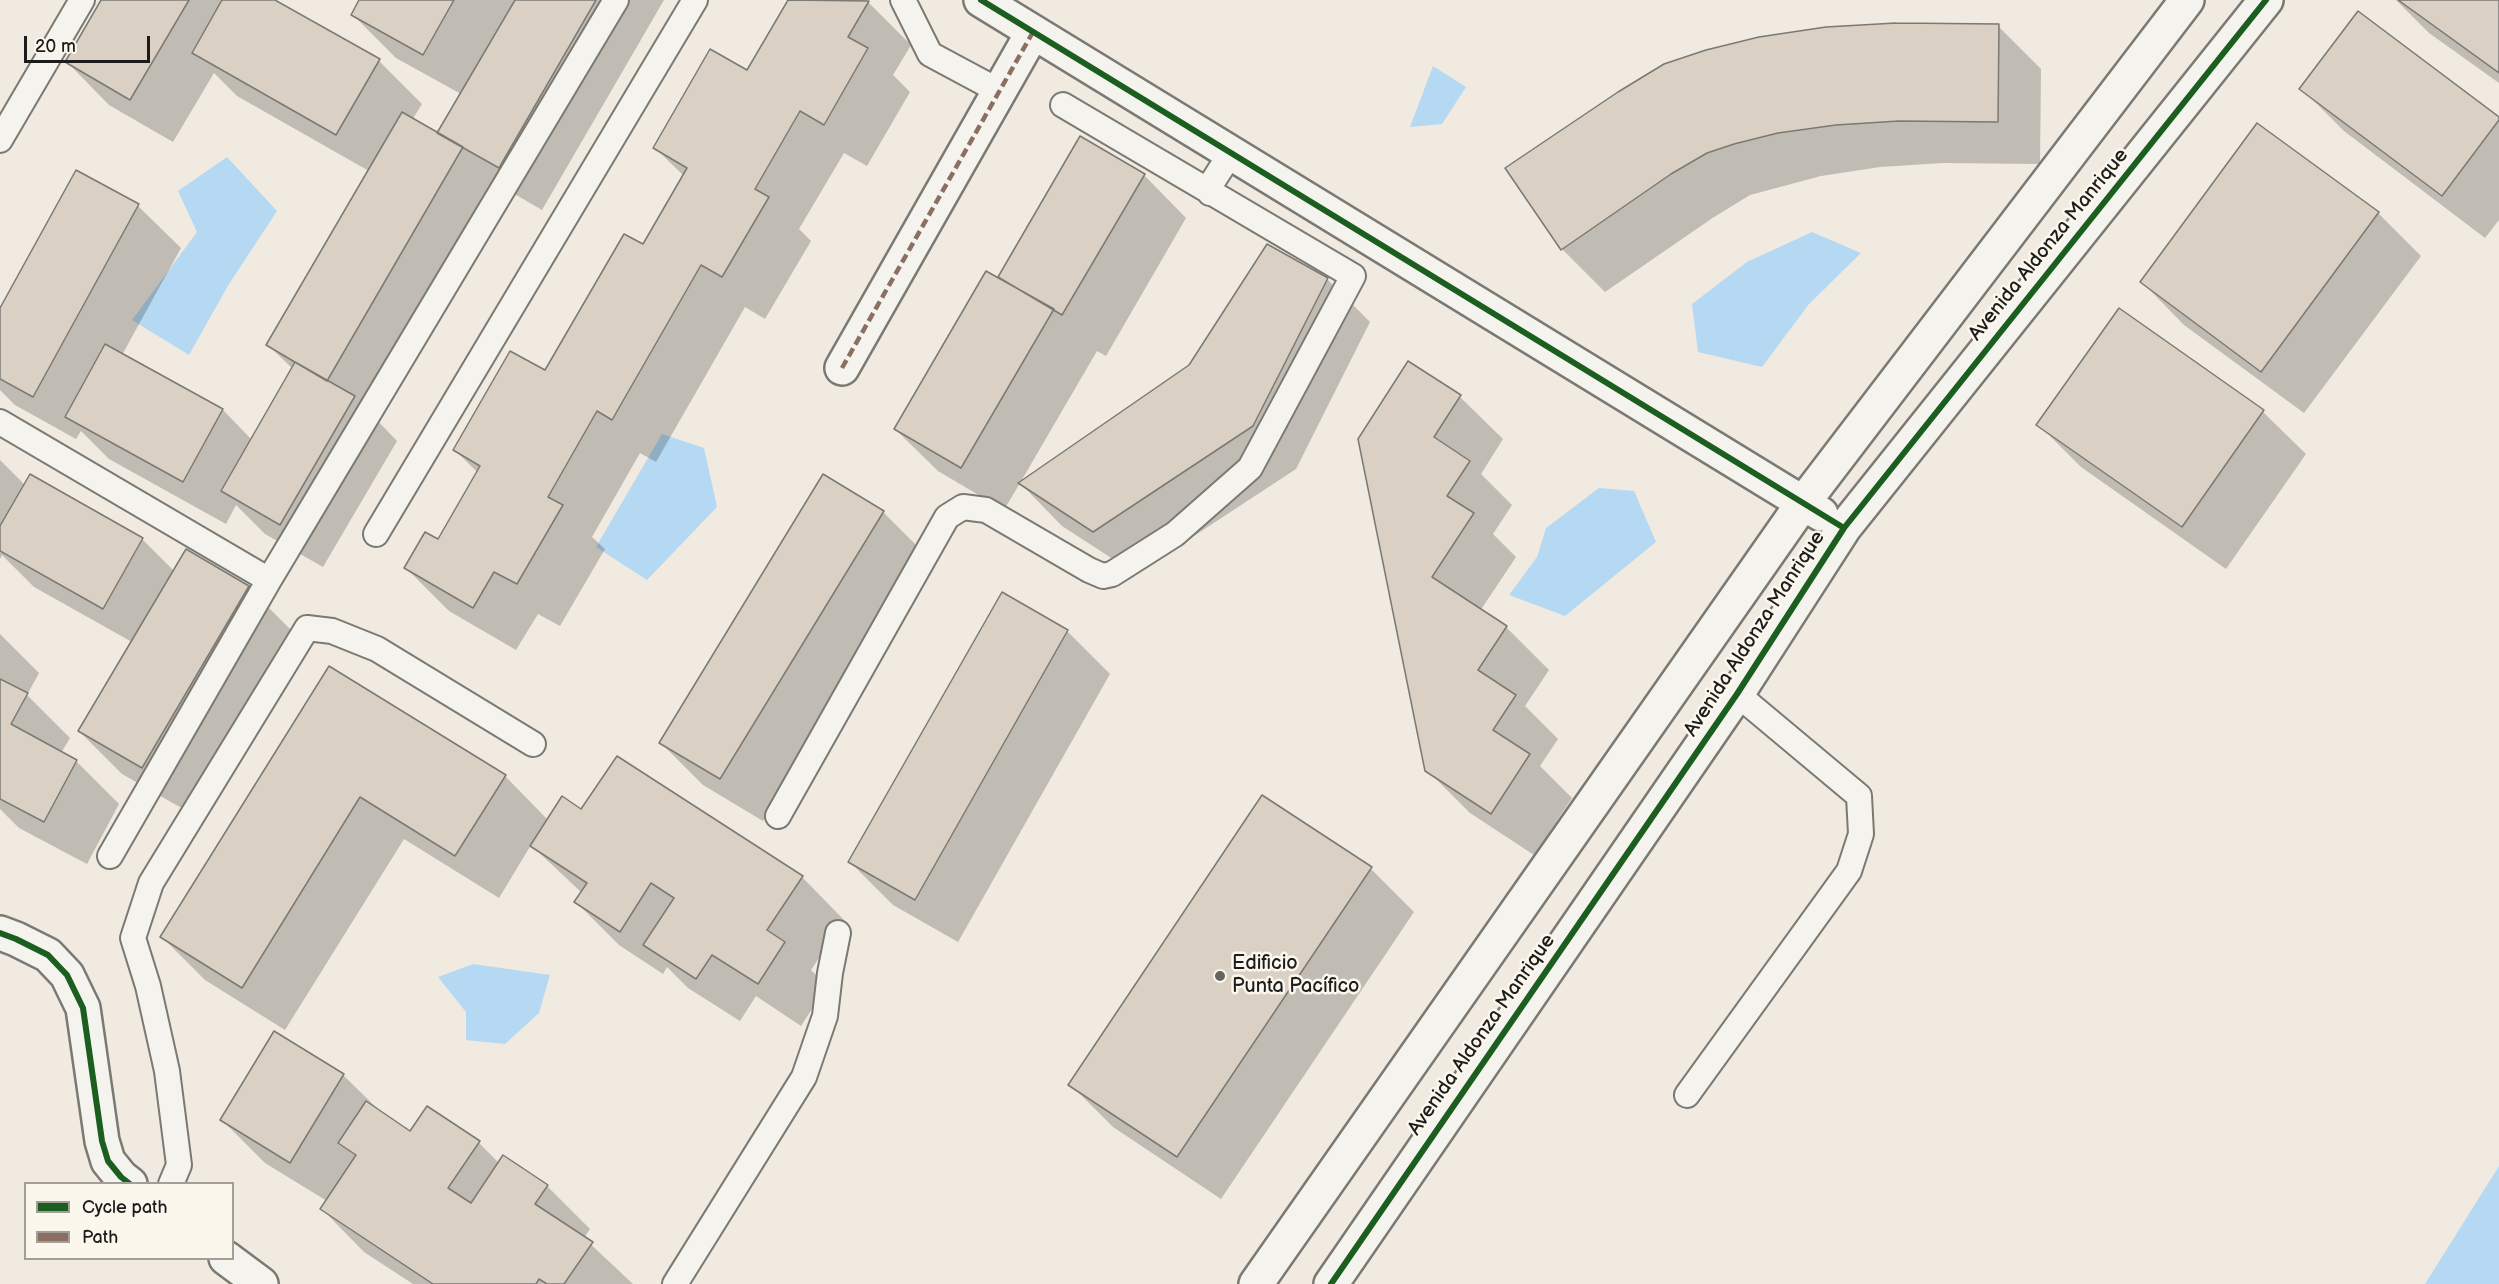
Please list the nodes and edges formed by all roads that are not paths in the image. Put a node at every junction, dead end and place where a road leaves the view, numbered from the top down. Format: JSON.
{"nodes":[{"id":1,"x":82,"y":0,"type":"edge"},
{"id":2,"x":616,"y":0,"type":"edge"},
{"id":3,"x":695,"y":0,"type":"edge"},
{"id":4,"x":903,"y":0,"type":"edge"},
{"id":5,"x":981,"y":0,"type":"edge"},
{"id":6,"x":2187,"y":0,"type":"edge"},
{"id":7,"x":2266,"y":0,"type":"edge"},
{"id":8,"x":1033,"y":32,"type":"junction"},
{"id":9,"x":999,"y":91,"type":"junction"},
{"id":10,"x":1063,"y":105,"type":"dead end"},
{"id":11,"x":0,"y":140,"type":"edge"},
{"id":12,"x":1231,"y":153,"type":"junction"},
{"id":13,"x":1210,"y":193,"type":"junction"},
{"id":14,"x":842,"y":368,"type":"dead end"},
{"id":15,"x":0,"y":422,"type":"edge"},
{"id":16,"x":1803,"y":503,"type":"junction"},
{"id":17,"x":1844,"y":528,"type":"junction"},
{"id":18,"x":376,"y":534,"type":"dead end"},
{"id":19,"x":269,"y":580,"type":"junction"},
{"id":20,"x":1737,"y":694,"type":"junction"},
{"id":21,"x":533,"y":744,"type":"dead end"},
{"id":22,"x":778,"y":816,"type":"dead end"},
{"id":23,"x":110,"y":856,"type":"dead end"},
{"id":24,"x":0,"y":933,"type":"edge"},
{"id":25,"x":838,"y":933,"type":"dead end"},
{"id":26,"x":1687,"y":1095,"type":"dead end"},
{"id":27,"x":127,"y":1182,"type":"edge"},
{"id":28,"x":172,"y":1182,"type":"edge"},
{"id":29,"x":229,"y":1260,"type":"edge"},
{"id":30,"x":261,"y":1284,"type":"edge"},
{"id":31,"x":675,"y":1284,"type":"edge"},
{"id":32,"x":1256,"y":1284,"type":"edge"},
{"id":33,"x":1330,"y":1284,"type":"edge"}],
"edges":[{"from":1,"to":11,"type":"lane"},
{"from":2,"to":19,"type":"lane"},
{"from":3,"to":18,"type":"lane"},
{"from":4,"to":9,"type":"lane"},
{"from":5,"to":8,"type":"street"},
{"from":6,"to":16,"type":"street","name":"Avenida Aldonza Manrique"},
{"from":7,"to":17,"type":"street","name":"Avenida Aldonza Manrique"},
{"from":8,"to":9,"type":"street"},
{"from":8,"to":12,"type":"street"},
{"from":9,"to":14,"type":"street"},
{"from":10,"to":13,"type":"lane"},
{"from":12,"to":13,"type":"lane"},
{"from":12,"to":16,"type":"street"},
{"from":13,"to":22,"type":"lane"},
{"from":15,"to":19,"type":"lane"},
{"from":16,"to":17,"type":"street"},
{"from":16,"to":32,"type":"street","name":"Avenida Aldonza Manrique"},
{"from":17,"to":20,"type":"street","name":"Avenida Aldonza Manrique"},
{"from":19,"to":23,"type":"lane"},
{"from":20,"to":26,"type":"lane"},
{"from":20,"to":33,"type":"street","name":"Avenida Aldonza Manrique"},
{"from":21,"to":28,"type":"lane"},
{"from":24,"to":27,"type":"street"},
{"from":25,"to":31,"type":"lane"},
{"from":29,"to":30,"type":"street"}]}
